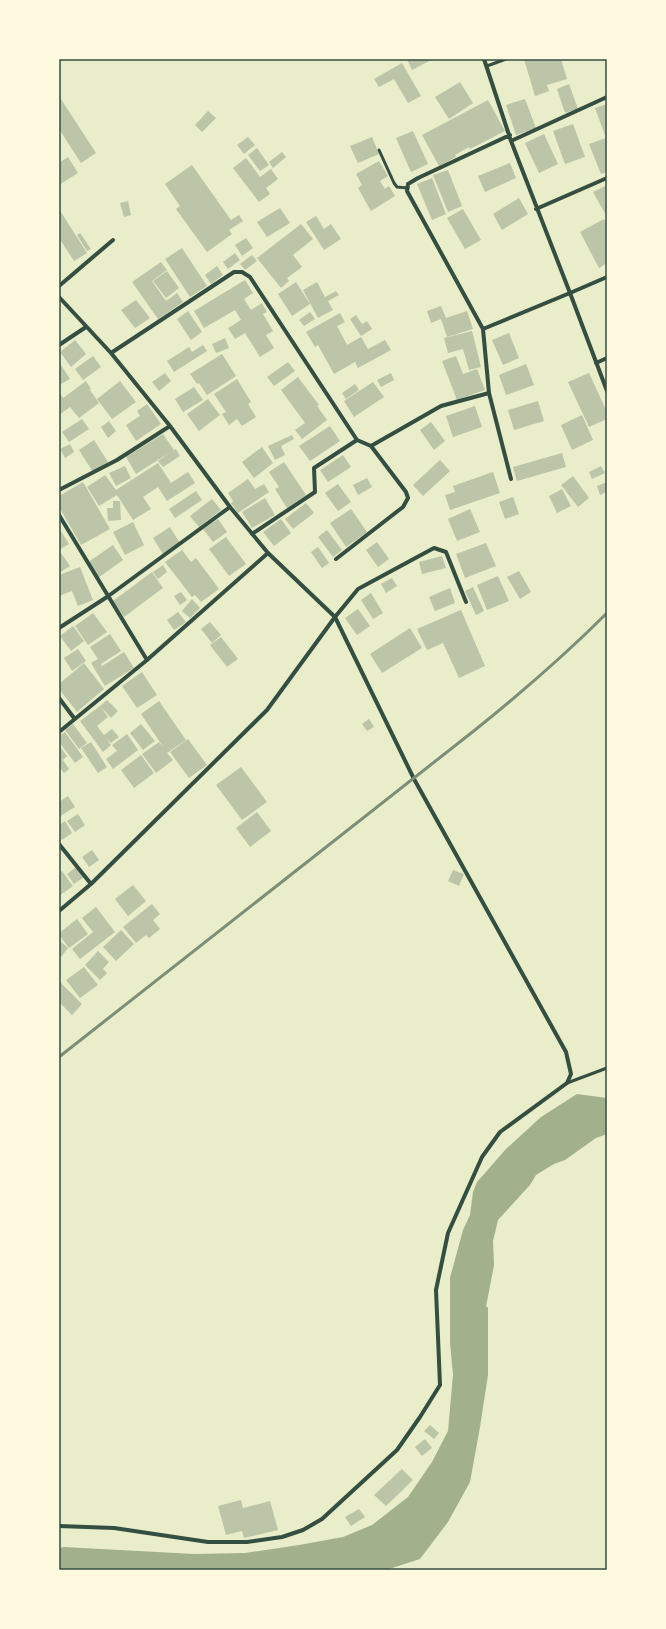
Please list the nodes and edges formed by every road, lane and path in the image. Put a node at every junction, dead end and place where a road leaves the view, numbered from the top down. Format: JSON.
{"nodes":[{"id":1,"x":484,"y":59,"type":"edge"},
{"id":2,"x":506,"y":59,"type":"edge"},
{"id":3,"x":487,"y":66,"type":"junction"},
{"id":4,"x":607,"y":97,"type":"edge"},
{"id":5,"x":510,"y":135,"type":"junction"},
{"id":6,"x":511,"y":141,"type":"junction"},
{"id":7,"x":379,"y":150,"type":"dead end"},
{"id":8,"x":607,"y":178,"type":"edge"},
{"id":9,"x":408,"y":188,"type":"junction"},
{"id":10,"x":536,"y":209,"type":"junction"},
{"id":11,"x":113,"y":240,"type":"dead end"},
{"id":12,"x":607,"y":277,"type":"edge"},
{"id":13,"x":59,"y":286,"type":"edge"},
{"id":14,"x":570,"y":293,"type":"junction"},
{"id":15,"x":59,"y":297,"type":"edge"},
{"id":16,"x":86,"y":327,"type":"junction"},
{"id":17,"x":483,"y":329,"type":"junction"},
{"id":18,"x":59,"y":344,"type":"edge"},
{"id":19,"x":111,"y":353,"type":"junction"},
{"id":20,"x":607,"y":358,"type":"edge"},
{"id":21,"x":596,"y":363,"type":"junction"},
{"id":22,"x":607,"y":391,"type":"edge"},
{"id":23,"x":489,"y":393,"type":"junction"},
{"id":24,"x":170,"y":426,"type":"junction"},
{"id":25,"x":357,"y":440,"type":"junction"},
{"id":26,"x":371,"y":446,"type":"junction"},
{"id":27,"x":511,"y":480,"type":"dead end"},
{"id":28,"x":59,"y":490,"type":"edge"},
{"id":29,"x":230,"y":507,"type":"junction"},
{"id":30,"x":59,"y":515,"type":"edge"},
{"id":31,"x":252,"y":534,"type":"junction"},
{"id":32,"x":268,"y":553,"type":"junction"},
{"id":33,"x":336,"y":559,"type":"dead end"},
{"id":34,"x":107,"y":597,"type":"junction"},
{"id":35,"x":466,"y":602,"type":"dead end"},
{"id":36,"x":335,"y":617,"type":"junction"},
{"id":37,"x":59,"y":628,"type":"edge"},
{"id":38,"x":147,"y":660,"type":"junction"},
{"id":39,"x":59,"y":698,"type":"edge"},
{"id":40,"x":74,"y":718,"type":"junction"},
{"id":41,"x":59,"y":732,"type":"edge"},
{"id":42,"x":59,"y":844,"type":"edge"},
{"id":43,"x":91,"y":884,"type":"junction"},
{"id":44,"x":59,"y":911,"type":"edge"},
{"id":45,"x":607,"y":1068,"type":"edge"},
{"id":46,"x":567,"y":1083,"type":"junction"},
{"id":47,"x":59,"y":1526,"type":"edge"}],
"edges":[{"from":1,"to":3,"type":"street"},
{"from":2,"to":3,"type":"lane"},
{"from":3,"to":5,"type":"street"},
{"from":4,"to":6,"type":"street"},
{"from":5,"to":6,"type":"street"},
{"from":5,"to":9,"type":"street"},
{"from":6,"to":10,"type":"street"},
{"from":7,"to":9,"type":"lane"},
{"from":8,"to":10,"type":"street"},
{"from":9,"to":17,"type":"street"},
{"from":10,"to":14,"type":"street"},
{"from":11,"to":13,"type":"street"},
{"from":12,"to":14,"type":"street"},
{"from":14,"to":17,"type":"street"},
{"from":14,"to":21,"type":"street"},
{"from":15,"to":16,"type":"street"},
{"from":16,"to":18,"type":"street"},
{"from":16,"to":19,"type":"street"},
{"from":17,"to":23,"type":"street"},
{"from":19,"to":24,"type":"street"},
{"from":19,"to":25,"type":"street"},
{"from":20,"to":21,"type":"street"},
{"from":21,"to":22,"type":"street"},
{"from":23,"to":26,"type":"street"},
{"from":23,"to":27,"type":"street"},
{"from":24,"to":28,"type":"street"},
{"from":24,"to":29,"type":"street"},
{"from":25,"to":26,"type":"street"},
{"from":25,"to":31,"type":"street"},
{"from":26,"to":33,"type":"street"},
{"from":29,"to":31,"type":"street"},
{"from":29,"to":34,"type":"street"},
{"from":30,"to":34,"type":"street"},
{"from":31,"to":32,"type":"street"},
{"from":32,"to":36,"type":"street"},
{"from":32,"to":38,"type":"street"},
{"from":34,"to":37,"type":"street"},
{"from":34,"to":38,"type":"street"},
{"from":35,"to":36,"type":"street"},
{"from":36,"to":43,"type":"street"},
{"from":36,"to":46,"type":"street"},
{"from":38,"to":40,"type":"street"},
{"from":39,"to":40,"type":"street"},
{"from":40,"to":41,"type":"street"},
{"from":42,"to":43,"type":"street"},
{"from":43,"to":44,"type":"street"},
{"from":45,"to":46,"type":"lane"},
{"from":46,"to":47,"type":"street"}]}
